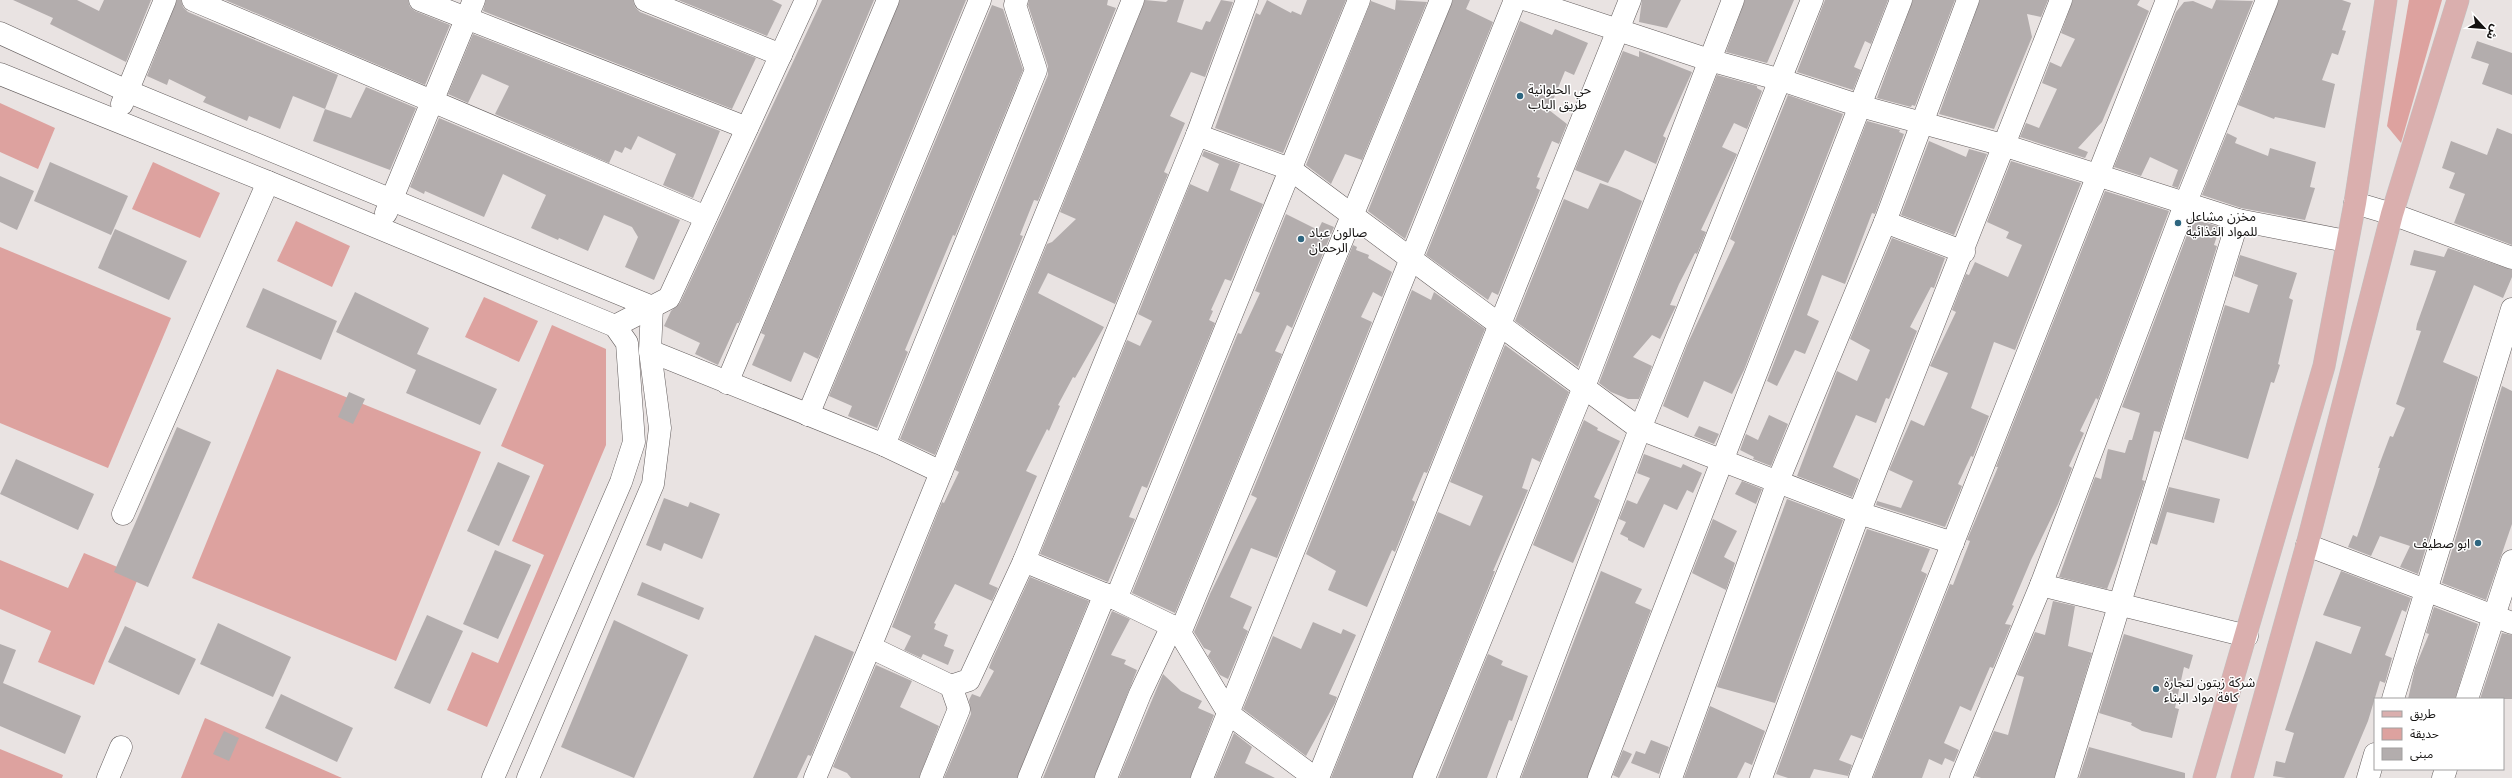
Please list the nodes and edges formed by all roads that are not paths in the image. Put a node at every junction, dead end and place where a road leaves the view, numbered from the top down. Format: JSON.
{"nodes":[{"id":1,"x":165,"y":0,"type":"edge"},
{"id":2,"x":193,"y":0,"type":"edge"},
{"id":3,"x":420,"y":0,"type":"edge"},
{"id":4,"x":645,"y":0,"type":"edge"},
{"id":5,"x":888,"y":0,"type":"edge"},
{"id":6,"x":980,"y":0,"type":"edge"},
{"id":7,"x":1133,"y":0,"type":"edge"},
{"id":8,"x":1247,"y":0,"type":"edge"},
{"id":9,"x":1359,"y":0,"type":"edge"},
{"id":10,"x":1441,"y":0,"type":"edge"},
{"id":11,"x":1515,"y":0,"type":"edge"},
{"id":12,"x":1527,"y":0,"type":"edge"},
{"id":13,"x":1630,"y":0,"type":"edge"},
{"id":14,"x":1733,"y":0,"type":"edge"},
{"id":15,"x":1812,"y":0,"type":"edge"},
{"id":16,"x":1901,"y":0,"type":"edge"},
{"id":17,"x":1968,"y":0,"type":"edge"},
{"id":18,"x":2061,"y":0,"type":"edge"},
{"id":19,"x":2168,"y":0,"type":"edge"},
{"id":20,"x":2267,"y":0,"type":"edge"},
{"id":21,"x":2386,"y":0,"type":"edge"},
{"id":22,"x":2458,"y":0,"type":"edge"},
{"id":23,"x":801,"y":1,"type":"edge"},
{"id":24,"x":1012,"y":2,"type":"edge"},
{"id":25,"x":471,"y":10,"type":"edge"},
{"id":26,"x":1617,"y":31,"type":"junction"},
{"id":27,"x":0,"y":33,"type":"edge"},
{"id":28,"x":781,"y":55,"type":"junction"},
{"id":29,"x":1709,"y":60,"type":"junction"},
{"id":30,"x":0,"y":74,"type":"edge"},
{"id":31,"x":1780,"y":80,"type":"junction"},
{"id":32,"x":127,"y":91,"type":"junction"},
{"id":33,"x":433,"y":100,"type":"junction"},
{"id":34,"x":1860,"y":106,"type":"junction"},
{"id":35,"x":115,"y":120,"type":"junction"},
{"id":36,"x":1923,"y":124,"type":"junction"},
{"id":37,"x":747,"y":128,"type":"junction"},
{"id":38,"x":1197,"y":135,"type":"junction"},
{"id":39,"x":2003,"y":145,"type":"junction"},
{"id":40,"x":1290,"y":169,"type":"junction"},
{"id":41,"x":2098,"y":174,"type":"junction"},
{"id":42,"x":268,"y":182,"type":"junction"},
{"id":43,"x":391,"y":199,"type":"junction"},
{"id":44,"x":2186,"y":202,"type":"junction"},
{"id":45,"x":2355,"y":203,"type":"junction"},
{"id":46,"x":2392,"y":214,"type":"junction"},
{"id":47,"x":1353,"y":216,"type":"junction"},
{"id":48,"x":706,"y":217,"type":"junction"},
{"id":49,"x":2238,"y":220,"type":"junction"},
{"id":50,"x":1885,"y":222,"type":"junction"},
{"id":51,"x":380,"y":228,"type":"junction"},
{"id":52,"x":2346,"y":241,"type":"junction"},
{"id":53,"x":1964,"y":252,"type":"junction"},
{"id":54,"x":2512,"y":258,"type":"edge"},
{"id":55,"x":1412,"y":259,"type":"junction"},
{"id":56,"x":652,"y":307,"type":"junction"},
{"id":57,"x":2512,"y":309,"type":"edge"},
{"id":58,"x":1500,"y":324,"type":"junction"},
{"id":59,"x":615,"y":326,"type":"junction"},
{"id":60,"x":650,"y":351,"type":"junction"},
{"id":61,"x":727,"y":383,"type":"junction"},
{"id":62,"x":1584,"y":387,"type":"junction"},
{"id":63,"x":808,"y":415,"type":"junction"},
{"id":64,"x":1640,"y":429,"type":"junction"},
{"id":65,"x":884,"y":444,"type":"junction"},
{"id":66,"x":1722,"y":460,"type":"junction"},
{"id":67,"x":940,"y":472,"type":"junction"},
{"id":68,"x":1778,"y":481,"type":"junction"},
{"id":69,"x":1859,"y":513,"type":"junction"},
{"id":70,"x":123,"y":514,"type":"dead end"},
{"id":71,"x":1953,"y":543,"type":"junction"},
{"id":72,"x":2307,"y":545,"type":"junction"},
{"id":73,"x":1024,"y":561,"type":"junction"},
{"id":74,"x":2512,"y":561,"type":"edge"},
{"id":75,"x":2041,"y":585,"type":"junction"},
{"id":76,"x":2427,"y":591,"type":"junction"},
{"id":77,"x":1111,"y":596,"type":"junction"},
{"id":78,"x":2118,"y":606,"type":"junction"},
{"id":79,"x":2503,"y":619,"type":"edge"},
{"id":80,"x":1176,"y":629,"type":"junction"},
{"id":81,"x":2247,"y":636,"type":"junction"},
{"id":82,"x":870,"y":647,"type":"junction"},
{"id":83,"x":960,"y":683,"type":"junction"},
{"id":84,"x":2392,"y":698,"type":"edge"},
{"id":85,"x":2467,"y":698,"type":"edge"},
{"id":86,"x":1230,"y":714,"type":"junction"},
{"id":87,"x":121,"y":747,"type":"dead end"},
{"id":88,"x":2374,"y":757,"type":"edge"},
{"id":89,"x":1309,"y":776,"type":"edge"},
{"id":90,"x":108,"y":778,"type":"edge"},
{"id":91,"x":493,"y":778,"type":"edge"},
{"id":92,"x":528,"y":778,"type":"edge"},
{"id":93,"x":815,"y":778,"type":"edge"},
{"id":94,"x":931,"y":778,"type":"edge"},
{"id":95,"x":1029,"y":778,"type":"edge"},
{"id":96,"x":1106,"y":778,"type":"edge"},
{"id":97,"x":1202,"y":778,"type":"edge"},
{"id":98,"x":1424,"y":778,"type":"edge"},
{"id":99,"x":1508,"y":778,"type":"edge"},
{"id":100,"x":1599,"y":778,"type":"edge"},
{"id":101,"x":1671,"y":778,"type":"edge"},
{"id":102,"x":1761,"y":778,"type":"edge"},
{"id":103,"x":1860,"y":778,"type":"edge"},
{"id":104,"x":1961,"y":778,"type":"edge"},
{"id":105,"x":2066,"y":778,"type":"edge"},
{"id":106,"x":2204,"y":778,"type":"edge"},
{"id":107,"x":2242,"y":778,"type":"edge"},
{"id":108,"x":2368,"y":778,"type":"edge"}],
"edges":[{"from":1,"to":32,"type":"street"},
{"from":2,"to":33,"type":"street"},
{"from":3,"to":25,"type":"street"},
{"from":4,"to":28,"type":"street"},
{"from":5,"to":61,"type":"street"},
{"from":6,"to":63,"type":"street"},
{"from":7,"to":67,"type":"street"},
{"from":8,"to":38,"type":"street"},
{"from":9,"to":40,"type":"street"},
{"from":10,"to":47,"type":"street"},
{"from":11,"to":55,"type":"street"},
{"from":12,"to":26,"type":"street"},
{"from":13,"to":26,"type":"street"},
{"from":14,"to":29,"type":"street"},
{"from":15,"to":31,"type":"street"},
{"from":16,"to":34,"type":"street"},
{"from":17,"to":36,"type":"street"},
{"from":18,"to":39,"type":"street"},
{"from":19,"to":41,"type":"street"},
{"from":20,"to":44,"type":"street"},
{"from":21,"to":45,"type":"main road"},
{"from":22,"to":46,"type":"main road"},
{"from":23,"to":28,"type":"street"},
{"from":24,"to":65,"type":"street"},
{"from":25,"to":33,"type":"street"},
{"from":25,"to":37,"type":"street"},
{"from":26,"to":29,"type":"street"},
{"from":26,"to":58,"type":"street"},
{"from":27,"to":32,"type":"street"},
{"from":28,"to":37,"type":"street"},
{"from":29,"to":31,"type":"street"},
{"from":29,"to":62,"type":"street"},
{"from":30,"to":35,"type":"street"},
{"from":31,"to":34,"type":"street"},
{"from":31,"to":64,"type":"street"},
{"from":32,"to":35,"type":"street"},
{"from":32,"to":43,"type":"street"},
{"from":33,"to":43,"type":"street"},
{"from":33,"to":48,"type":"street"},
{"from":34,"to":36,"type":"street"},
{"from":34,"to":66,"type":"street"},
{"from":35,"to":42,"type":"street"},
{"from":36,"to":39,"type":"street"},
{"from":36,"to":50,"type":"street"},
{"from":37,"to":48,"type":"street"},
{"from":38,"to":40,"type":"street"},
{"from":38,"to":73,"type":"street"},
{"from":39,"to":41,"type":"street"},
{"from":39,"to":53,"type":"street"},
{"from":40,"to":47,"type":"street"},
{"from":40,"to":77,"type":"street"},
{"from":41,"to":44,"type":"street"},
{"from":41,"to":71,"type":"street"},
{"from":42,"to":51,"type":"street"},
{"from":42,"to":70,"type":"street"},
{"from":43,"to":51,"type":"street"},
{"from":43,"to":56,"type":"street"},
{"from":44,"to":49,"type":"street"},
{"from":44,"to":75,"type":"street"},
{"from":45,"to":46,"type":"street"},
{"from":45,"to":52,"type":"main road"},
{"from":46,"to":54,"type":"street"},
{"from":46,"to":72,"type":"main road"},
{"from":47,"to":55,"type":"street"},
{"from":47,"to":80,"type":"street"},
{"from":48,"to":56,"type":"street"},
{"from":49,"to":52,"type":"street"},
{"from":49,"to":78,"type":"street"},
{"from":50,"to":53,"type":"street"},
{"from":50,"to":68,"type":"street"},
{"from":51,"to":59,"type":"street"},
{"from":52,"to":81,"type":"main road"},
{"from":53,"to":69,"type":"street"},
{"from":55,"to":58,"type":"street"},
{"from":55,"to":86,"type":"street"},
{"from":56,"to":59,"type":"street"},
{"from":56,"to":60,"type":"street"},
{"from":57,"to":76,"type":"street"},
{"from":58,"to":62,"type":"street"},
{"from":58,"to":89,"type":"street"},
{"from":59,"to":91,"type":"street"},
{"from":60,"to":61,"type":"street"},
{"from":60,"to":92,"type":"street"},
{"from":61,"to":63,"type":"street"},
{"from":62,"to":64,"type":"street"},
{"from":62,"to":98,"type":"street"},
{"from":63,"to":65,"type":"street"},
{"from":64,"to":66,"type":"street"},
{"from":64,"to":99,"type":"street"},
{"from":65,"to":67,"type":"street"},
{"from":66,"to":68,"type":"street"},
{"from":66,"to":100,"type":"street"},
{"from":67,"to":82,"type":"street"},
{"from":68,"to":69,"type":"street"},
{"from":68,"to":101,"type":"street"},
{"from":69,"to":71,"type":"street"},
{"from":69,"to":102,"type":"street"},
{"from":71,"to":103,"type":"street"},
{"from":72,"to":76,"type":"street"},
{"from":72,"to":107,"type":"main road"},
{"from":73,"to":77,"type":"street"},
{"from":73,"to":83,"type":"street"},
{"from":74,"to":79,"type":"street"},
{"from":75,"to":78,"type":"street"},
{"from":75,"to":104,"type":"street"},
{"from":76,"to":79,"type":"street"},
{"from":76,"to":84,"type":"street"},
{"from":77,"to":80,"type":"street"},
{"from":77,"to":95,"type":"street"},
{"from":78,"to":81,"type":"street"},
{"from":78,"to":105,"type":"street"},
{"from":79,"to":85,"type":"street"},
{"from":80,"to":86,"type":"street"},
{"from":80,"to":96,"type":"street"},
{"from":81,"to":106,"type":"main road"},
{"from":82,"to":83,"type":"street"},
{"from":82,"to":93,"type":"street"},
{"from":83,"to":94,"type":"street"},
{"from":86,"to":89,"type":"street"},
{"from":86,"to":97,"type":"street"},
{"from":87,"to":90,"type":"street"},
{"from":88,"to":108,"type":"street"}]}
